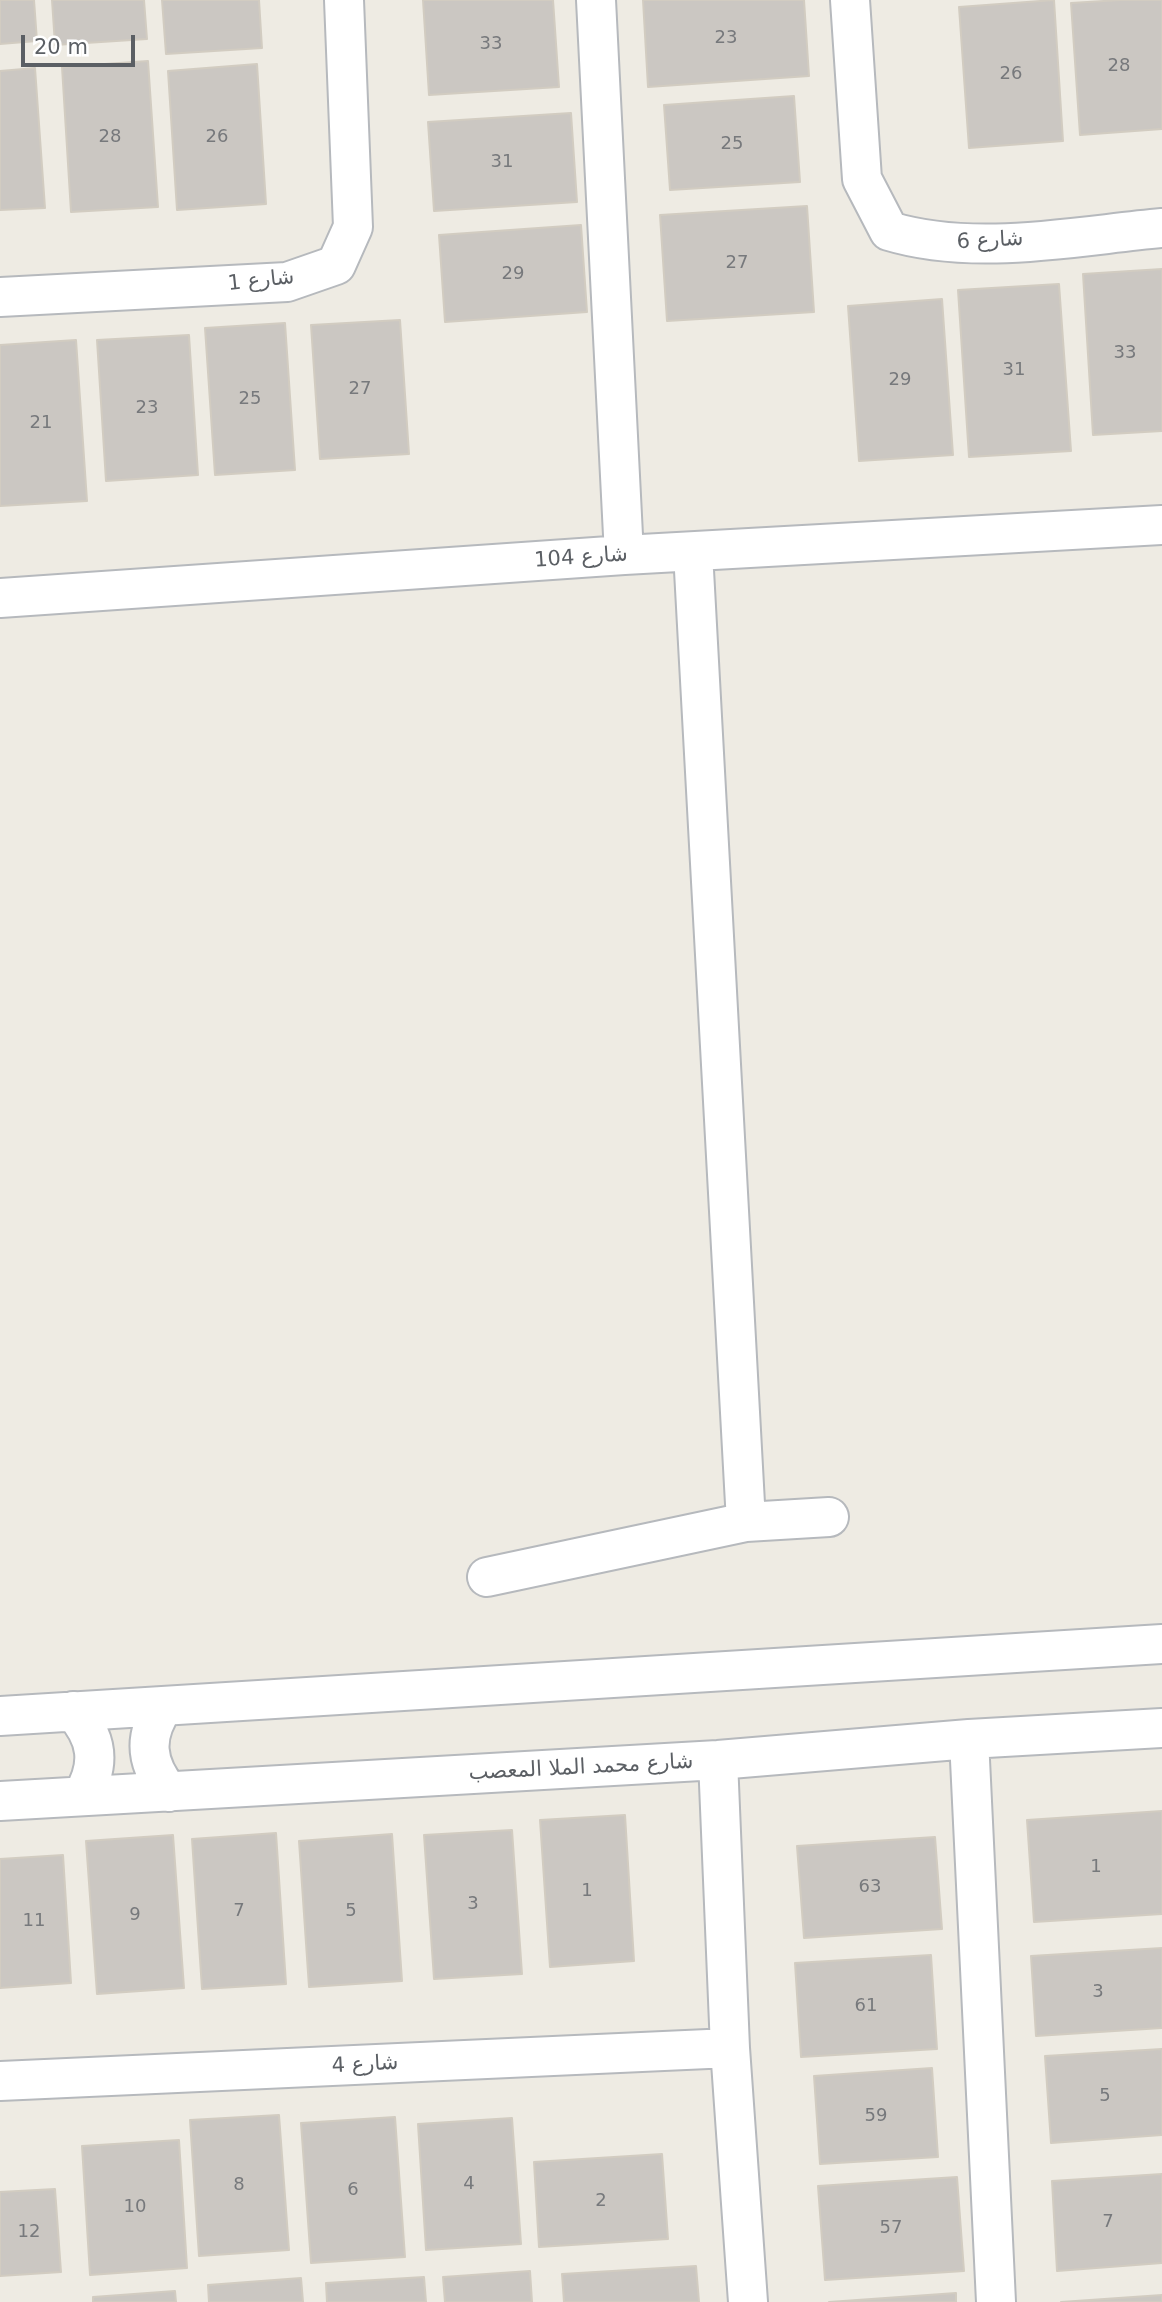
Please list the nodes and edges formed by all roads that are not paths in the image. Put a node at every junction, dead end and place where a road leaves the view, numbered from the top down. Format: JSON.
{"nodes":[{"id":1,"x":344,"y":0,"type":"edge"},
{"id":2,"x":596,"y":0,"type":"edge"},
{"id":3,"x":850,"y":0,"type":"edge"},
{"id":4,"x":1162,"y":228,"type":"edge"},
{"id":5,"x":0,"y":297,"type":"edge"},
{"id":6,"x":1162,"y":525,"type":"edge"},
{"id":7,"x":693,"y":552,"type":"junction"},
{"id":8,"x":624,"y":555,"type":"junction"},
{"id":9,"x":0,"y":598,"type":"edge"},
{"id":10,"x":829,"y":1517,"type":"dead end"},
{"id":11,"x":746,"y":1522,"type":"junction"},
{"id":12,"x":487,"y":1577,"type":"dead end"},
{"id":13,"x":1162,"y":1644,"type":"edge"},
{"id":14,"x":164,"y":1706,"type":"junction"},
{"id":15,"x":73,"y":1712,"type":"junction"},
{"id":16,"x":0,"y":1716,"type":"edge"},
{"id":17,"x":1162,"y":1728,"type":"edge"},
{"id":18,"x":969,"y":1739,"type":"junction"},
{"id":19,"x":718,"y":1760,"type":"junction"},
{"id":20,"x":169,"y":1792,"type":"junction"},
{"id":21,"x":82,"y":1796,"type":"junction"},
{"id":22,"x":0,"y":1801,"type":"edge"},
{"id":23,"x":730,"y":2048,"type":"junction"},
{"id":24,"x":0,"y":2081,"type":"edge"},
{"id":25,"x":748,"y":2302,"type":"edge"},
{"id":26,"x":996,"y":2302,"type":"edge"}],
"edges":[{"from":1,"to":5,"type":"street","name":"شارع 1"},
{"from":2,"to":8,"type":"street"},
{"from":3,"to":4,"type":"street","name":"شارع 6"},
{"from":6,"to":7,"type":"street","name":"شارع 104"},
{"from":7,"to":8,"type":"street","name":"شارع 104"},
{"from":7,"to":11,"type":"street"},
{"from":8,"to":9,"type":"street","name":"شارع 104"},
{"from":10,"to":11,"type":"street"},
{"from":11,"to":12,"type":"street"},
{"from":13,"to":14,"type":"street"},
{"from":14,"to":15,"type":"street"},
{"from":14,"to":20,"type":"street"},
{"from":15,"to":16,"type":"street"},
{"from":15,"to":21,"type":"street"},
{"from":17,"to":18,"type":"street","name":"شارع محمد الملا المعصب"},
{"from":18,"to":19,"type":"street","name":"شارع محمد الملا المعصب"},
{"from":18,"to":26,"type":"street"},
{"from":19,"to":20,"type":"street","name":"شارع محمد الملا المعصب"},
{"from":19,"to":23,"type":"street"},
{"from":20,"to":21,"type":"street","name":"شارع محمد الملا المعصب"},
{"from":21,"to":22,"type":"street","name":"شارع محمد الملا المعصب"},
{"from":23,"to":24,"type":"street","name":"شارع 4"},
{"from":23,"to":25,"type":"street"}]}
